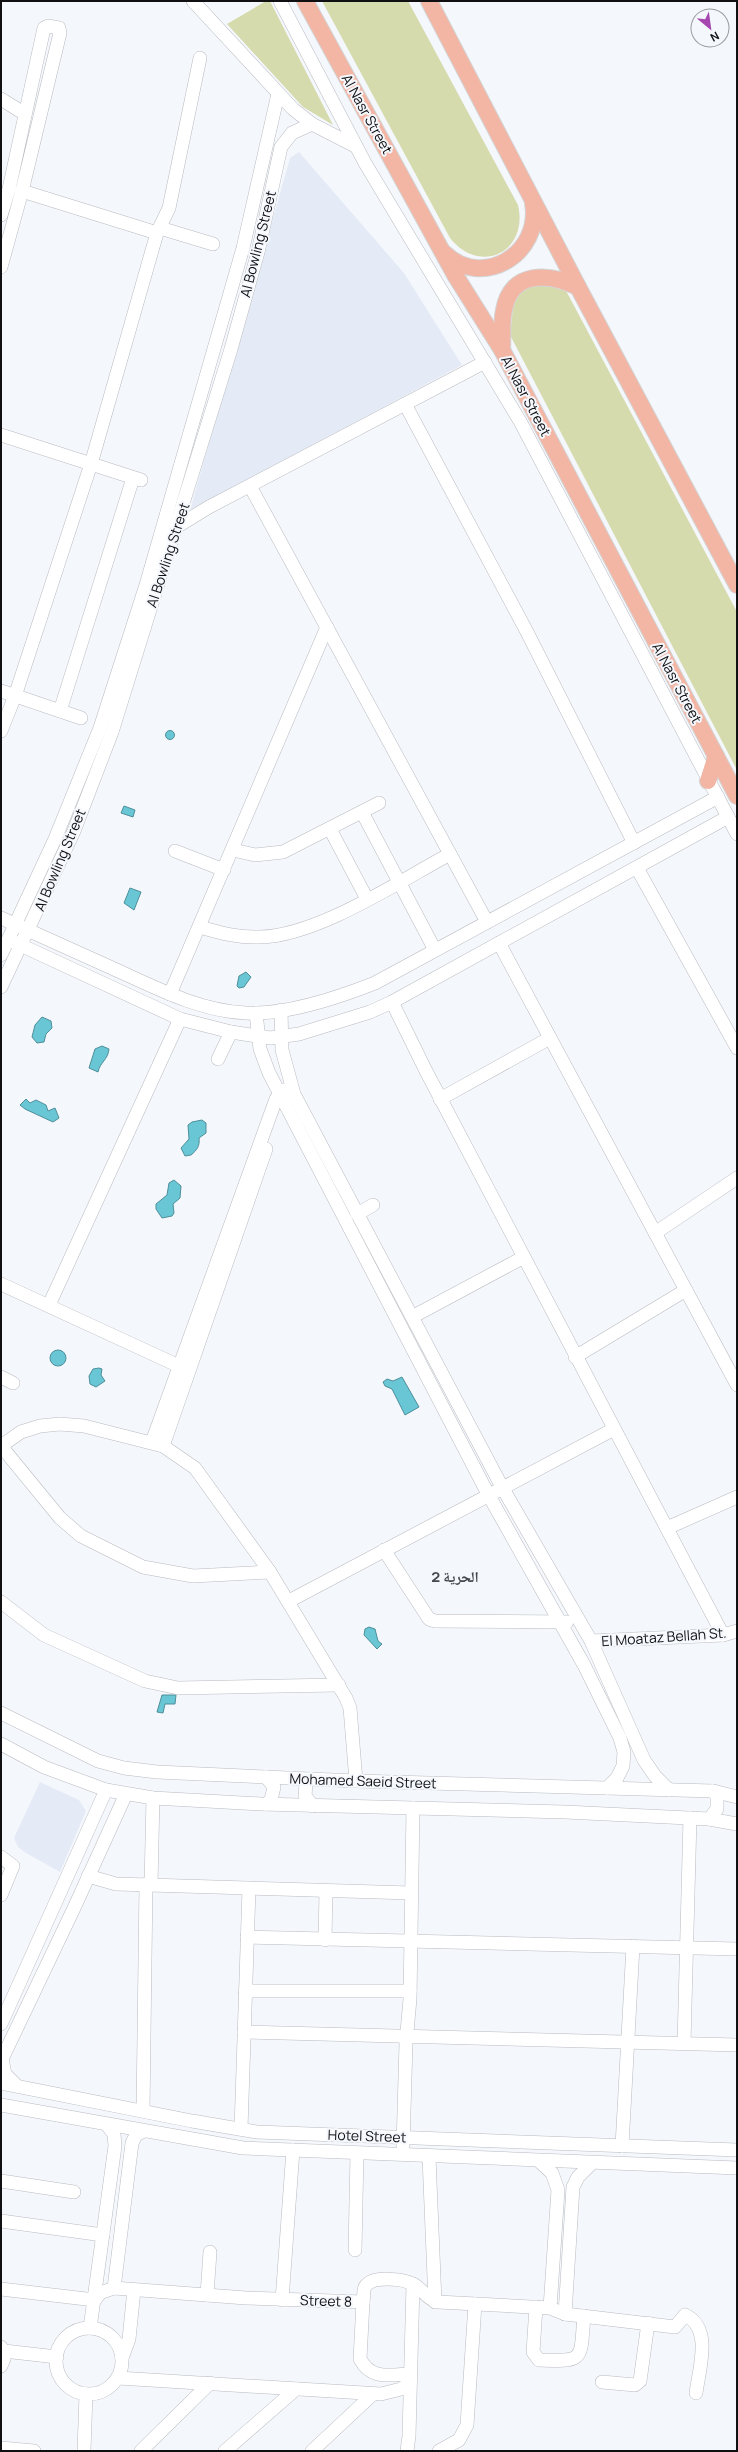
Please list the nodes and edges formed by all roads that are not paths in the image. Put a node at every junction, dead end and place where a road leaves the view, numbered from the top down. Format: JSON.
{"nodes":[{"id":1,"x":193,"y":1,"type":"edge"},
{"id":2,"x":280,"y":1,"type":"edge"},
{"id":3,"x":305,"y":1,"type":"edge"},
{"id":4,"x":429,"y":1,"type":"edge"},
{"id":5,"x":200,"y":58,"type":"dead end"},
{"id":6,"x":278,"y":94,"type":"junction"},
{"id":7,"x":1,"y":99,"type":"edge"},
{"id":8,"x":25,"y":114,"type":"junction"},
{"id":9,"x":312,"y":124,"type":"junction"},
{"id":10,"x":355,"y":146,"type":"junction"},
{"id":11,"x":22,"y":191,"type":"junction"},
{"id":12,"x":531,"y":196,"type":"junction"},
{"id":13,"x":1,"y":215,"type":"edge"},
{"id":14,"x":159,"y":231,"type":"junction"},
{"id":15,"x":213,"y":244,"type":"dead end"},
{"id":16,"x":441,"y":250,"type":"junction"},
{"id":17,"x":1,"y":267,"type":"edge"},
{"id":18,"x":578,"y":287,"type":"junction"},
{"id":19,"x":502,"y":350,"type":"junction"},
{"id":20,"x":485,"y":362,"type":"junction"},
{"id":21,"x":404,"y":404,"type":"junction"},
{"id":22,"x":1,"y":435,"type":"edge"},
{"id":23,"x":91,"y":464,"type":"junction"},
{"id":24,"x":250,"y":486,"type":"junction"},
{"id":25,"x":174,"y":490,"type":"junction"},
{"id":26,"x":188,"y":495,"type":"junction"},
{"id":27,"x":178,"y":526,"type":"junction"},
{"id":28,"x":737,"y":585,"type":"edge"},
{"id":29,"x":327,"y":627,"type":"junction"},
{"id":30,"x":1,"y":691,"type":"edge"},
{"id":31,"x":15,"y":696,"type":"junction"},
{"id":32,"x":60,"y":711,"type":"junction"},
{"id":33,"x":81,"y":718,"type":"dead end"},
{"id":34,"x":106,"y":730,"type":"junction"},
{"id":35,"x":1,"y":731,"type":"edge"},
{"id":36,"x":716,"y":756,"type":"junction"},
{"id":37,"x":708,"y":781,"type":"junction"},
{"id":38,"x":737,"y":796,"type":"edge"},
{"id":39,"x":718,"y":797,"type":"junction"},
{"id":40,"x":379,"y":803,"type":"dead end"},
{"id":41,"x":362,"y":812,"type":"junction"},
{"id":42,"x":691,"y":812,"type":"junction"},
{"id":43,"x":728,"y":818,"type":"junction"},
{"id":44,"x":330,"y":830,"type":"junction"},
{"id":45,"x":702,"y":832,"type":"junction"},
{"id":46,"x":737,"y":834,"type":"edge"},
{"id":47,"x":634,"y":843,"type":"junction"},
{"id":48,"x":233,"y":850,"type":"junction"},
{"id":49,"x":175,"y":851,"type":"dead end"},
{"id":50,"x":450,"y":854,"type":"junction"},
{"id":51,"x":637,"y":868,"type":"junction"},
{"id":52,"x":224,"y":870,"type":"junction"},
{"id":53,"x":399,"y":881,"type":"junction"},
{"id":54,"x":367,"y":899,"type":"junction"},
{"id":55,"x":1,"y":918,"type":"edge"},
{"id":56,"x":487,"y":922,"type":"junction"},
{"id":57,"x":16,"y":925,"type":"junction"},
{"id":58,"x":200,"y":928,"type":"junction"},
{"id":59,"x":29,"y":931,"type":"junction"},
{"id":60,"x":5,"y":938,"type":"edge"},
{"id":61,"x":499,"y":943,"type":"junction"},
{"id":62,"x":22,"y":946,"type":"junction"},
{"id":63,"x":436,"y":950,"type":"junction"},
{"id":64,"x":1,"y":955,"type":"edge"},
{"id":65,"x":1,"y":987,"type":"edge"},
{"id":66,"x":170,"y":994,"type":"junction"},
{"id":67,"x":392,"y":1002,"type":"junction"},
{"id":68,"x":281,"y":1010,"type":"junction"},
{"id":69,"x":256,"y":1013,"type":"junction"},
{"id":70,"x":180,"y":1019,"type":"junction"},
{"id":71,"x":231,"y":1032,"type":"junction"},
{"id":72,"x":258,"y":1036,"type":"junction"},
{"id":73,"x":280,"y":1037,"type":"junction"},
{"id":74,"x":550,"y":1038,"type":"junction"},
{"id":75,"x":737,"y":1048,"type":"edge"},
{"id":76,"x":218,"y":1059,"type":"dead end"},
{"id":77,"x":287,"y":1094,"type":"junction"},
{"id":78,"x":440,"y":1100,"type":"junction"},
{"id":79,"x":737,"y":1178,"type":"edge"},
{"id":80,"x":372,"y":1205,"type":"dead end"},
{"id":81,"x":357,"y":1214,"type":"junction"},
{"id":82,"x":655,"y":1233,"type":"junction"},
{"id":83,"x":524,"y":1257,"type":"junction"},
{"id":84,"x":218,"y":1272,"type":"junction"},
{"id":85,"x":1,"y":1284,"type":"edge"},
{"id":86,"x":686,"y":1290,"type":"junction"},
{"id":87,"x":49,"y":1305,"type":"junction"},
{"id":88,"x":412,"y":1317,"type":"junction"},
{"id":89,"x":575,"y":1357,"type":"junction"},
{"id":90,"x":179,"y":1366,"type":"junction"},
{"id":91,"x":737,"y":1385,"type":"edge"},
{"id":92,"x":614,"y":1429,"type":"junction"},
{"id":93,"x":158,"y":1444,"type":"junction"},
{"id":94,"x":1,"y":1446,"type":"edge"},
{"id":95,"x":502,"y":1486,"type":"junction"},
{"id":96,"x":488,"y":1494,"type":"junction"},
{"id":97,"x":737,"y":1497,"type":"edge"},
{"id":98,"x":667,"y":1528,"type":"junction"},
{"id":99,"x":384,"y":1550,"type":"junction"},
{"id":100,"x":270,"y":1572,"type":"junction"},
{"id":101,"x":289,"y":1601,"type":"junction"},
{"id":102,"x":1,"y":1602,"type":"edge"},
{"id":103,"x":560,"y":1622,"type":"junction"},
{"id":104,"x":579,"y":1622,"type":"junction"},
{"id":105,"x":737,"y":1631,"type":"edge"},
{"id":106,"x":723,"y":1635,"type":"junction"},
{"id":107,"x":591,"y":1641,"type":"junction"},
{"id":108,"x":599,"y":1660,"type":"junction"},
{"id":109,"x":584,"y":1665,"type":"junction"},
{"id":110,"x":339,"y":1685,"type":"junction"},
{"id":111,"x":1,"y":1713,"type":"edge"},
{"id":112,"x":1,"y":1744,"type":"edge"},
{"id":113,"x":266,"y":1777,"type":"junction"},
{"id":114,"x":310,"y":1779,"type":"junction"},
{"id":115,"x":356,"y":1781,"type":"junction"},
{"id":116,"x":607,"y":1788,"type":"junction"},
{"id":117,"x":106,"y":1790,"type":"junction"},
{"id":118,"x":669,"y":1790,"type":"junction"},
{"id":119,"x":713,"y":1791,"type":"junction"},
{"id":120,"x":126,"y":1794,"type":"junction"},
{"id":121,"x":737,"y":1797,"type":"edge"},
{"id":122,"x":153,"y":1798,"type":"junction"},
{"id":123,"x":266,"y":1804,"type":"junction"},
{"id":124,"x":313,"y":1806,"type":"junction"},
{"id":125,"x":413,"y":1808,"type":"junction"},
{"id":126,"x":690,"y":1818,"type":"junction"},
{"id":127,"x":709,"y":1819,"type":"junction"},
{"id":128,"x":737,"y":1824,"type":"edge"},
{"id":129,"x":1,"y":1857,"type":"edge"},
{"id":130,"x":88,"y":1876,"type":"junction"},
{"id":131,"x":148,"y":1884,"type":"junction"},
{"id":132,"x":249,"y":1889,"type":"junction"},
{"id":133,"x":326,"y":1891,"type":"junction"},
{"id":134,"x":411,"y":1893,"type":"junction"},
{"id":135,"x":1,"y":1895,"type":"edge"},
{"id":136,"x":247,"y":1937,"type":"junction"},
{"id":137,"x":325,"y":1940,"type":"junction"},
{"id":138,"x":410,"y":1943,"type":"junction"},
{"id":139,"x":633,"y":1946,"type":"junction"},
{"id":140,"x":686,"y":1948,"type":"junction"},
{"id":141,"x":737,"y":1949,"type":"edge"},
{"id":142,"x":245,"y":1991,"type":"junction"},
{"id":143,"x":410,"y":1991,"type":"junction"},
{"id":144,"x":5,"y":2005,"type":"edge"},
{"id":145,"x":1,"y":2024,"type":"edge"},
{"id":146,"x":244,"y":2032,"type":"junction"},
{"id":147,"x":407,"y":2035,"type":"junction"},
{"id":148,"x":628,"y":2042,"type":"junction"},
{"id":149,"x":684,"y":2043,"type":"junction"},
{"id":150,"x":737,"y":2045,"type":"edge"},
{"id":151,"x":1,"y":2083,"type":"edge"},
{"id":152,"x":16,"y":2085,"type":"junction"},
{"id":153,"x":1,"y":2105,"type":"edge"},
{"id":154,"x":143,"y":2111,"type":"junction"},
{"id":155,"x":192,"y":2121,"type":"junction"},
{"id":156,"x":106,"y":2124,"type":"junction"},
{"id":157,"x":241,"y":2130,"type":"junction"},
{"id":158,"x":144,"y":2131,"type":"junction"},
{"id":159,"x":404,"y":2137,"type":"junction"},
{"id":160,"x":188,"y":2139,"type":"junction"},
{"id":161,"x":622,"y":2146,"type":"junction"},
{"id":162,"x":293,"y":2150,"type":"junction"},
{"id":163,"x":737,"y":2150,"type":"edge"},
{"id":164,"x":357,"y":2154,"type":"junction"},
{"id":165,"x":403,"y":2155,"type":"junction"},
{"id":166,"x":429,"y":2157,"type":"junction"},
{"id":167,"x":539,"y":2161,"type":"junction"},
{"id":168,"x":592,"y":2163,"type":"junction"},
{"id":169,"x":737,"y":2168,"type":"edge"},
{"id":170,"x":1,"y":2181,"type":"edge"},
{"id":171,"x":74,"y":2192,"type":"dead end"},
{"id":172,"x":1,"y":2221,"type":"edge"},
{"id":173,"x":103,"y":2235,"type":"junction"},
{"id":174,"x":355,"y":2250,"type":"dead end"},
{"id":175,"x":210,"y":2252,"type":"dead end"},
{"id":176,"x":413,"y":2284,"type":"junction"},
{"id":177,"x":1,"y":2288,"type":"edge"},
{"id":178,"x":114,"y":2288,"type":"junction"},
{"id":179,"x":134,"y":2290,"type":"junction"},
{"id":180,"x":207,"y":2295,"type":"junction"},
{"id":181,"x":95,"y":2300,"type":"junction"},
{"id":182,"x":282,"y":2300,"type":"junction"},
{"id":183,"x":363,"y":2302,"type":"junction"},
{"id":184,"x":435,"y":2302,"type":"junction"},
{"id":185,"x":475,"y":2304,"type":"junction"},
{"id":186,"x":536,"y":2307,"type":"junction"},
{"id":187,"x":550,"y":2308,"type":"junction"},
{"id":188,"x":565,"y":2314,"type":"junction"},
{"id":189,"x":584,"y":2316,"type":"junction"},
{"id":190,"x":648,"y":2323,"type":"junction"},
{"id":191,"x":90,"y":2328,"type":"junction"},
{"id":192,"x":2,"y":2349,"type":"edge"},
{"id":193,"x":57,"y":2357,"type":"junction"},
{"id":194,"x":122,"y":2358,"type":"junction"},
{"id":195,"x":1,"y":2366,"type":"edge"},
{"id":196,"x":118,"y":2378,"type":"junction"},
{"id":197,"x":410,"y":2378,"type":"junction"},
{"id":198,"x":602,"y":2382,"type":"dead end"},
{"id":199,"x":210,"y":2384,"type":"junction"},
{"id":200,"x":296,"y":2389,"type":"junction"},
{"id":201,"x":696,"y":2393,"type":"dead end"},
{"id":202,"x":86,"y":2394,"type":"junction"},
{"id":203,"x":373,"y":2394,"type":"junction"},
{"id":204,"x":1,"y":2448,"type":"edge"},
{"id":205,"x":34,"y":2451,"type":"edge"},
{"id":206,"x":84,"y":2451,"type":"edge"},
{"id":207,"x":141,"y":2451,"type":"edge"},
{"id":208,"x":225,"y":2451,"type":"edge"},
{"id":209,"x":312,"y":2451,"type":"edge"},
{"id":210,"x":407,"y":2451,"type":"edge"},
{"id":211,"x":439,"y":2451,"type":"edge"}],
"edges":[{"from":1,"to":6,"type":"street"},
{"from":2,"to":10,"type":"street"},
{"from":3,"to":16,"type":"main road","name":"Al Nasr Street"},
{"from":4,"to":12,"type":"main road"},
{"from":5,"to":14,"type":"street"},
{"from":6,"to":9,"type":"street"},
{"from":6,"to":25,"type":"street","name":"Al Bowling Street"},
{"from":7,"to":8,"type":"street"},
{"from":8,"to":11,"type":"street"},
{"from":8,"to":13,"type":"street"},
{"from":9,"to":10,"type":"street"},
{"from":9,"to":26,"type":"street","name":"Al Bowling Street"},
{"from":10,"to":20,"type":"street"},
{"from":11,"to":14,"type":"street"},
{"from":11,"to":17,"type":"street"},
{"from":12,"to":16,"type":"main road"},
{"from":12,"to":18,"type":"main road"},
{"from":14,"to":15,"type":"street"},
{"from":14,"to":23,"type":"street"},
{"from":16,"to":19,"type":"main road","name":"Al Nasr Street"},
{"from":18,"to":19,"type":"main road"},
{"from":18,"to":28,"type":"main road"},
{"from":19,"to":36,"type":"main road","name":"Al Nasr Street"},
{"from":20,"to":21,"type":"street"},
{"from":20,"to":37,"type":"street"},
{"from":21,"to":24,"type":"street"},
{"from":21,"to":47,"type":"street"},
{"from":22,"to":23,"type":"street"},
{"from":23,"to":31,"type":"street"},
{"from":23,"to":32,"type":"street"},
{"from":24,"to":27,"type":"street"},
{"from":24,"to":29,"type":"street"},
{"from":25,"to":26,"type":"street"},
{"from":25,"to":34,"type":"street","name":"Al Bowling Street"},
{"from":26,"to":27,"type":"street","name":"Al Bowling Street"},
{"from":27,"to":34,"type":"street","name":"Al Bowling Street"},
{"from":29,"to":48,"type":"street"},
{"from":29,"to":50,"type":"street"},
{"from":30,"to":31,"type":"street"},
{"from":31,"to":32,"type":"street"},
{"from":31,"to":35,"type":"street"},
{"from":32,"to":33,"type":"street"},
{"from":34,"to":57,"type":"street","name":"Al Bowling Street"},
{"from":34,"to":59,"type":"street","name":"Al Bowling Street"},
{"from":36,"to":37,"type":"main road"},
{"from":36,"to":38,"type":"main road","name":"Al Nasr Street"},
{"from":37,"to":39,"type":"street"},
{"from":39,"to":42,"type":"street"},
{"from":39,"to":43,"type":"street"},
{"from":40,"to":41,"type":"street"},
{"from":41,"to":44,"type":"street"},
{"from":41,"to":53,"type":"street"},
{"from":42,"to":45,"type":"street"},
{"from":42,"to":47,"type":"street"},
{"from":43,"to":45,"type":"street"},
{"from":43,"to":46,"type":"street"},
{"from":44,"to":48,"type":"street"},
{"from":44,"to":54,"type":"street"},
{"from":45,"to":51,"type":"street"},
{"from":47,"to":56,"type":"street"},
{"from":48,"to":52,"type":"street"},
{"from":49,"to":52,"type":"street"},
{"from":50,"to":53,"type":"street"},
{"from":50,"to":56,"type":"street"},
{"from":51,"to":61,"type":"street"},
{"from":51,"to":75,"type":"street"},
{"from":52,"to":58,"type":"street"},
{"from":53,"to":54,"type":"street"},
{"from":53,"to":63,"type":"street"},
{"from":54,"to":58,"type":"street"},
{"from":55,"to":57,"type":"street"},
{"from":56,"to":63,"type":"street"},
{"from":57,"to":59,"type":"street"},
{"from":57,"to":60,"type":"street","name":"Al Bowling Street"},
{"from":58,"to":66,"type":"street"},
{"from":59,"to":62,"type":"street","name":"Al Bowling Street"},
{"from":59,"to":66,"type":"street"},
{"from":60,"to":62,"type":"street"},
{"from":60,"to":64,"type":"street","name":"Al Bowling Street"},
{"from":61,"to":67,"type":"street"},
{"from":61,"to":74,"type":"street"},
{"from":62,"to":65,"type":"street","name":"Al Bowling Street"},
{"from":62,"to":70,"type":"street"},
{"from":63,"to":68,"type":"street"},
{"from":66,"to":69,"type":"street"},
{"from":67,"to":73,"type":"street"},
{"from":67,"to":78,"type":"street"},
{"from":68,"to":69,"type":"street"},
{"from":68,"to":73,"type":"street"},
{"from":69,"to":72,"type":"street"},
{"from":70,"to":71,"type":"street"},
{"from":70,"to":87,"type":"street"},
{"from":71,"to":72,"type":"street"},
{"from":71,"to":76,"type":"street"},
{"from":72,"to":73,"type":"street"},
{"from":72,"to":77,"type":"street"},
{"from":73,"to":77,"type":"street"},
{"from":74,"to":78,"type":"street"},
{"from":74,"to":82,"type":"street"},
{"from":77,"to":81,"type":"street"},
{"from":77,"to":84,"type":"street"},
{"from":77,"to":96,"type":"street"},
{"from":78,"to":83,"type":"street"},
{"from":79,"to":82,"type":"street"},
{"from":80,"to":81,"type":"street"},
{"from":81,"to":88,"type":"street"},
{"from":82,"to":86,"type":"street"},
{"from":83,"to":88,"type":"street"},
{"from":83,"to":89,"type":"street"},
{"from":84,"to":90,"type":"street"},
{"from":84,"to":93,"type":"street"},
{"from":85,"to":87,"type":"street"},
{"from":86,"to":89,"type":"street"},
{"from":86,"to":91,"type":"street"},
{"from":87,"to":90,"type":"street"},
{"from":88,"to":95,"type":"street"},
{"from":89,"to":92,"type":"street"},
{"from":90,"to":93,"type":"street"},
{"from":92,"to":95,"type":"street"},
{"from":92,"to":98,"type":"street"},
{"from":93,"to":94,"type":"street"},
{"from":93,"to":100,"type":"street"},
{"from":94,"to":100,"type":"street"},
{"from":95,"to":96,"type":"street"},
{"from":95,"to":104,"type":"street"},
{"from":96,"to":99,"type":"street"},
{"from":96,"to":103,"type":"street"},
{"from":97,"to":98,"type":"street"},
{"from":98,"to":106,"type":"street"},
{"from":99,"to":101,"type":"street"},
{"from":99,"to":103,"type":"street"},
{"from":100,"to":101,"type":"street"},
{"from":101,"to":110,"type":"street"},
{"from":102,"to":110,"type":"street"},
{"from":103,"to":104,"type":"street"},
{"from":103,"to":109,"type":"street"},
{"from":104,"to":107,"type":"street"},
{"from":105,"to":106,"type":"street","name":"El Moataz Bellah St."},
{"from":106,"to":107,"type":"street","name":"El Moataz Bellah St."},
{"from":107,"to":108,"type":"street"},
{"from":108,"to":109,"type":"street"},
{"from":108,"to":118,"type":"street"},
{"from":109,"to":116,"type":"street"},
{"from":110,"to":115,"type":"street"},
{"from":111,"to":113,"type":"street","name":"Mohamed Saeid Street"},
{"from":112,"to":117,"type":"street","name":"Mohamed Saeid Street"},
{"from":113,"to":114,"type":"street","name":"Mohamed Saeid Street"},
{"from":113,"to":123,"type":"street"},
{"from":114,"to":115,"type":"street","name":"Mohamed Saeid Street"},
{"from":114,"to":124,"type":"street"},
{"from":115,"to":116,"type":"street","name":"Mohamed Saeid Street"},
{"from":116,"to":118,"type":"street","name":"Mohamed Saeid Street"},
{"from":117,"to":120,"type":"street","name":"Mohamed Saeid Street"},
{"from":117,"to":144,"type":"street"},
{"from":118,"to":119,"type":"street","name":"Mohamed Saeid Street"},
{"from":119,"to":121,"type":"street","name":"Mohamed Saeid Street"},
{"from":119,"to":127,"type":"street"},
{"from":120,"to":122,"type":"street","name":"Mohamed Saeid Street"},
{"from":120,"to":130,"type":"street"},
{"from":122,"to":123,"type":"street","name":"Mohamed Saeid Street"},
{"from":122,"to":131,"type":"street"},
{"from":123,"to":124,"type":"street","name":"Mohamed Saeid Street"},
{"from":124,"to":125,"type":"street","name":"Mohamed Saeid Street"},
{"from":125,"to":126,"type":"street","name":"Mohamed Saeid Street"},
{"from":125,"to":134,"type":"street"},
{"from":126,"to":127,"type":"street","name":"Mohamed Saeid Street"},
{"from":126,"to":140,"type":"street"},
{"from":127,"to":128,"type":"street","name":"Mohamed Saeid Street"},
{"from":129,"to":135,"type":"street"},
{"from":130,"to":131,"type":"street"},
{"from":130,"to":152,"type":"street"},
{"from":131,"to":132,"type":"street"},
{"from":131,"to":154,"type":"street"},
{"from":132,"to":133,"type":"street"},
{"from":132,"to":136,"type":"street"},
{"from":133,"to":134,"type":"street"},
{"from":133,"to":137,"type":"street"},
{"from":134,"to":138,"type":"street"},
{"from":136,"to":137,"type":"street"},
{"from":136,"to":142,"type":"street"},
{"from":137,"to":138,"type":"street"},
{"from":138,"to":139,"type":"street"},
{"from":138,"to":143,"type":"street"},
{"from":139,"to":140,"type":"street"},
{"from":139,"to":148,"type":"street"},
{"from":140,"to":141,"type":"street"},
{"from":140,"to":149,"type":"street"},
{"from":142,"to":143,"type":"street"},
{"from":142,"to":146,"type":"street"},
{"from":143,"to":147,"type":"street"},
{"from":144,"to":145,"type":"street"},
{"from":146,"to":147,"type":"street"},
{"from":146,"to":157,"type":"street"},
{"from":147,"to":148,"type":"street"},
{"from":147,"to":159,"type":"street"},
{"from":148,"to":149,"type":"street"},
{"from":148,"to":161,"type":"street"},
{"from":149,"to":150,"type":"street"},
{"from":151,"to":152,"type":"street","name":"Hotel Street"},
{"from":152,"to":154,"type":"street","name":"Hotel Street"},
{"from":153,"to":156,"type":"street","name":"Hotel Street"},
{"from":154,"to":155,"type":"street","name":"Hotel Street"},
{"from":155,"to":157,"type":"street","name":"Hotel Street"},
{"from":155,"to":160,"type":"street"},
{"from":156,"to":158,"type":"street","name":"Hotel Street"},
{"from":156,"to":173,"type":"street"},
{"from":157,"to":159,"type":"street","name":"Hotel Street"},
{"from":158,"to":160,"type":"street","name":"Hotel Street"},
{"from":158,"to":178,"type":"street"},
{"from":159,"to":161,"type":"street","name":"Hotel Street"},
{"from":159,"to":165,"type":"street"},
{"from":160,"to":162,"type":"street","name":"Hotel Street"},
{"from":161,"to":163,"type":"street","name":"Hotel Street"},
{"from":162,"to":164,"type":"street","name":"Hotel Street"},
{"from":162,"to":182,"type":"street"},
{"from":164,"to":165,"type":"street","name":"Hotel Street"},
{"from":164,"to":174,"type":"street"},
{"from":165,"to":166,"type":"street","name":"Hotel Street"},
{"from":166,"to":167,"type":"street","name":"Hotel Street"},
{"from":166,"to":184,"type":"street"},
{"from":167,"to":168,"type":"street","name":"Hotel Street"},
{"from":167,"to":187,"type":"street"},
{"from":168,"to":169,"type":"street","name":"Hotel Street"},
{"from":168,"to":188,"type":"street"},
{"from":170,"to":171,"type":"street"},
{"from":172,"to":173,"type":"street"},
{"from":173,"to":181,"type":"street"},
{"from":175,"to":180,"type":"street"},
{"from":176,"to":183,"type":"street","name":"Street 8"},
{"from":176,"to":184,"type":"street"},
{"from":176,"to":197,"type":"street"},
{"from":177,"to":181,"type":"street"},
{"from":178,"to":179,"type":"street","name":"Street 8"},
{"from":178,"to":181,"type":"street"},
{"from":179,"to":180,"type":"street","name":"Street 8"},
{"from":179,"to":194,"type":"street"},
{"from":180,"to":182,"type":"street","name":"Street 8"},
{"from":181,"to":191,"type":"street"},
{"from":182,"to":183,"type":"street","name":"Street 8"},
{"from":183,"to":197,"type":"street"},
{"from":184,"to":185,"type":"street"},
{"from":185,"to":186,"type":"street"},
{"from":185,"to":211,"type":"street"},
{"from":186,"to":187,"type":"street"},
{"from":186,"to":189,"type":"street"},
{"from":187,"to":188,"type":"street"},
{"from":188,"to":189,"type":"street"},
{"from":189,"to":190,"type":"street"},
{"from":190,"to":198,"type":"street"},
{"from":190,"to":201,"type":"street"},
{"from":191,"to":193,"type":"street"},
{"from":191,"to":194,"type":"street"},
{"from":192,"to":193,"type":"street"},
{"from":192,"to":195,"type":"street"},
{"from":193,"to":202,"type":"street"},
{"from":194,"to":196,"type":"street"},
{"from":196,"to":199,"type":"street"},
{"from":196,"to":202,"type":"street"},
{"from":197,"to":203,"type":"street"},
{"from":197,"to":210,"type":"street"},
{"from":199,"to":200,"type":"street"},
{"from":199,"to":207,"type":"street"},
{"from":200,"to":203,"type":"street"},
{"from":200,"to":208,"type":"street"},
{"from":202,"to":206,"type":"street"},
{"from":203,"to":209,"type":"street"},
{"from":204,"to":205,"type":"street"}]}
